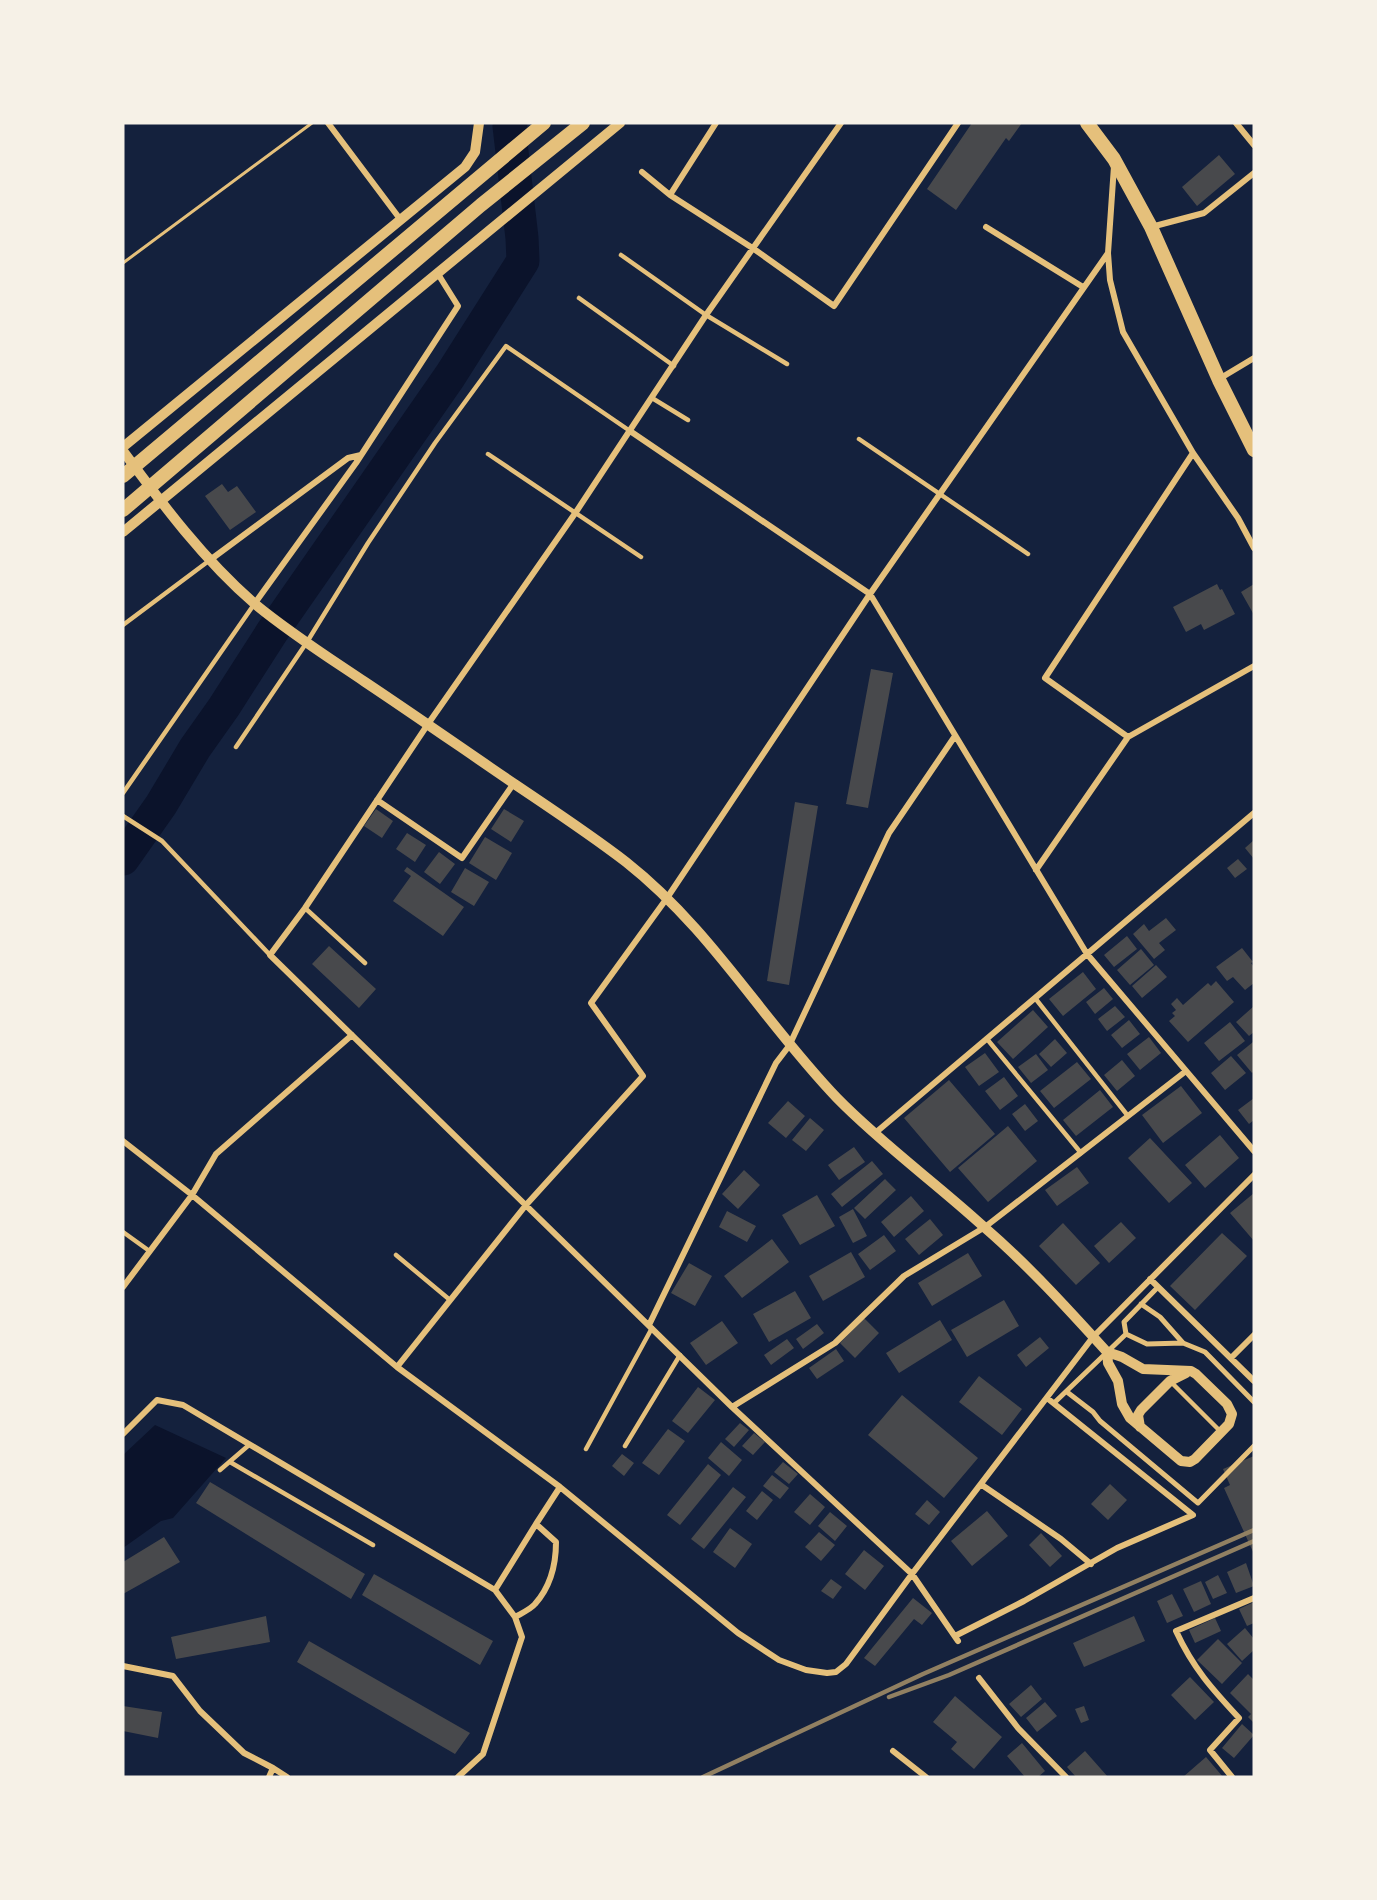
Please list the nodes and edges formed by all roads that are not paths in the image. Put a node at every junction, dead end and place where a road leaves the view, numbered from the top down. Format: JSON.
{"nodes":[{"id":1,"x":328,"y":123,"type":"edge"},
{"id":2,"x":479,"y":123,"type":"edge"},
{"id":3,"x":544,"y":123,"type":"edge"},
{"id":4,"x":583,"y":123,"type":"edge"},
{"id":5,"x":620,"y":123,"type":"edge"},
{"id":6,"x":716,"y":123,"type":"edge"},
{"id":7,"x":842,"y":123,"type":"edge"},
{"id":8,"x":958,"y":123,"type":"edge"},
{"id":9,"x":1088,"y":123,"type":"edge"},
{"id":10,"x":1236,"y":123,"type":"edge"},
{"id":11,"x":1254,"y":145,"type":"edge"},
{"id":12,"x":1114,"y":159,"type":"junction"},
{"id":13,"x":642,"y":172,"type":"dead end"},
{"id":14,"x":1254,"y":173,"type":"edge"},
{"id":15,"x":670,"y":195,"type":"junction"},
{"id":16,"x":400,"y":219,"type":"junction"},
{"id":17,"x":986,"y":227,"type":"dead end"},
{"id":18,"x":1151,"y":227,"type":"junction"},
{"id":19,"x":754,"y":249,"type":"junction"},
{"id":20,"x":1108,"y":253,"type":"junction"},
{"id":21,"x":621,"y":255,"type":"dead end"},
{"id":22,"x":438,"y":274,"type":"junction"},
{"id":23,"x":1083,"y":288,"type":"junction"},
{"id":24,"x":579,"y":298,"type":"dead end"},
{"id":25,"x":706,"y":315,"type":"junction"},
{"id":26,"x":1254,"y":358,"type":"edge"},
{"id":27,"x":787,"y":364,"type":"dead end"},
{"id":28,"x":674,"y":366,"type":"junction"},
{"id":29,"x":1219,"y":380,"type":"junction"},
{"id":30,"x":652,"y":398,"type":"junction"},
{"id":31,"x":688,"y":420,"type":"dead end"},
{"id":32,"x":630,"y":431,"type":"junction"},
{"id":33,"x":859,"y":439,"type":"dead end"},
{"id":34,"x":123,"y":449,"type":"edge"},
{"id":35,"x":1254,"y":450,"type":"edge"},
{"id":36,"x":1192,"y":453,"type":"junction"},
{"id":37,"x":488,"y":454,"type":"dead end"},
{"id":38,"x":361,"y":455,"type":"junction"},
{"id":39,"x":123,"y":476,"type":"edge"},
{"id":40,"x":939,"y":495,"type":"junction"},
{"id":41,"x":160,"y":502,"type":"junction"},
{"id":42,"x":123,"y":510,"type":"edge"},
{"id":43,"x":576,"y":512,"type":"junction"},
{"id":44,"x":123,"y":532,"type":"edge"},
{"id":45,"x":1254,"y":548,"type":"edge"},
{"id":46,"x":1028,"y":554,"type":"dead end"},
{"id":47,"x":641,"y":557,"type":"dead end"},
{"id":48,"x":210,"y":560,"type":"junction"},
{"id":49,"x":870,"y":594,"type":"junction"},
{"id":50,"x":255,"y":603,"type":"junction"},
{"id":51,"x":123,"y":625,"type":"edge"},
{"id":52,"x":307,"y":642,"type":"junction"},
{"id":53,"x":1254,"y":666,"type":"edge"},
{"id":54,"x":428,"y":724,"type":"junction"},
{"id":55,"x":955,"y":736,"type":"junction"},
{"id":56,"x":1128,"y":737,"type":"junction"},
{"id":57,"x":236,"y":747,"type":"dead end"},
{"id":58,"x":514,"y":783,"type":"junction"},
{"id":59,"x":123,"y":793,"type":"edge"},
{"id":60,"x":377,"y":800,"type":"junction"},
{"id":61,"x":1254,"y":813,"type":"edge"},
{"id":62,"x":123,"y":816,"type":"edge"},
{"id":63,"x":1036,"y":870,"type":"junction"},
{"id":64,"x":668,"y":897,"type":"junction"},
{"id":65,"x":305,"y":908,"type":"junction"},
{"id":66,"x":1087,"y":954,"type":"junction"},
{"id":67,"x":270,"y":955,"type":"junction"},
{"id":68,"x":364,"y":963,"type":"dead end"},
{"id":69,"x":1035,"y":998,"type":"junction"},
{"id":70,"x":352,"y":1035,"type":"junction"},
{"id":71,"x":987,"y":1039,"type":"junction"},
{"id":72,"x":789,"y":1046,"type":"junction"},
{"id":73,"x":1186,"y":1071,"type":"junction"},
{"id":74,"x":1128,"y":1116,"type":"junction"},
{"id":75,"x":874,"y":1134,"type":"junction"},
{"id":76,"x":123,"y":1140,"type":"edge"},
{"id":77,"x":1254,"y":1151,"type":"edge"},
{"id":78,"x":1081,"y":1153,"type":"junction"},
{"id":79,"x":1254,"y":1175,"type":"edge"},
{"id":80,"x":192,"y":1195,"type":"junction"},
{"id":81,"x":526,"y":1204,"type":"junction"},
{"id":82,"x":985,"y":1227,"type":"junction"},
{"id":83,"x":123,"y":1232,"type":"edge"},
{"id":84,"x":148,"y":1250,"type":"junction"},
{"id":85,"x":396,"y":1254,"type":"dead end"},
{"id":86,"x":1150,"y":1279,"type":"junction"},
{"id":87,"x":123,"y":1287,"type":"edge"},
{"id":88,"x":1158,"y":1287,"type":"junction"},
{"id":89,"x":450,"y":1300,"type":"junction"},
{"id":90,"x":1141,"y":1304,"type":"junction"},
{"id":91,"x":650,"y":1326,"type":"junction"},
{"id":92,"x":1126,"y":1334,"type":"junction"},
{"id":93,"x":1254,"y":1335,"type":"edge"},
{"id":94,"x":1093,"y":1337,"type":"junction"},
{"id":95,"x":1183,"y":1343,"type":"junction"},
{"id":96,"x":1107,"y":1352,"type":"junction"},
{"id":97,"x":680,"y":1355,"type":"junction"},
{"id":98,"x":1231,"y":1358,"type":"junction"},
{"id":99,"x":397,"y":1367,"type":"junction"},
{"id":100,"x":1191,"y":1371,"type":"junction"},
{"id":101,"x":1170,"y":1381,"type":"junction"},
{"id":102,"x":1254,"y":1381,"type":"edge"},
{"id":103,"x":1066,"y":1392,"type":"junction"},
{"id":104,"x":1047,"y":1398,"type":"junction"},
{"id":105,"x":1254,"y":1402,"type":"edge"},
{"id":106,"x":1053,"y":1403,"type":"junction"},
{"id":107,"x":732,"y":1407,"type":"junction"},
{"id":108,"x":1140,"y":1427,"type":"junction"},
{"id":109,"x":1221,"y":1432,"type":"junction"},
{"id":110,"x":123,"y":1434,"type":"edge"},
{"id":111,"x":249,"y":1445,"type":"junction"},
{"id":112,"x":625,"y":1446,"type":"dead end"},
{"id":113,"x":1254,"y":1446,"type":"edge"},
{"id":114,"x":586,"y":1449,"type":"dead end"},
{"id":115,"x":230,"y":1462,"type":"junction"},
{"id":116,"x":220,"y":1470,"type":"dead end"},
{"id":117,"x":982,"y":1485,"type":"junction"},
{"id":118,"x":560,"y":1487,"type":"junction"},
{"id":119,"x":536,"y":1524,"type":"junction"},
{"id":120,"x":373,"y":1545,"type":"dead end"},
{"id":121,"x":1091,"y":1564,"type":"junction"},
{"id":122,"x":912,"y":1574,"type":"junction"},
{"id":123,"x":495,"y":1590,"type":"junction"},
{"id":124,"x":1254,"y":1598,"type":"edge"},
{"id":125,"x":515,"y":1617,"type":"junction"},
{"id":126,"x":123,"y":1666,"type":"edge"},
{"id":127,"x":979,"y":1678,"type":"dead end"},
{"id":128,"x":893,"y":1751,"type":"dead end"},
{"id":129,"x":273,"y":1768,"type":"junction"},
{"id":130,"x":269,"y":1777,"type":"edge"},
{"id":131,"x":286,"y":1777,"type":"edge"},
{"id":132,"x":458,"y":1777,"type":"edge"},
{"id":133,"x":926,"y":1777,"type":"edge"},
{"id":134,"x":1066,"y":1777,"type":"edge"},
{"id":135,"x":1232,"y":1777,"type":"edge"}],
"edges":[{"from":1,"to":16,"type":"street"},
{"from":2,"to":16,"type":"street"},
{"from":3,"to":39,"type":"main road"},
{"from":4,"to":42,"type":"main road"},
{"from":5,"to":22,"type":"street"},
{"from":6,"to":15,"type":"street"},
{"from":7,"to":19,"type":"street"},
{"from":8,"to":19,"type":"street"},
{"from":9,"to":12,"type":"main road"},
{"from":10,"to":11,"type":"street"},
{"from":12,"to":18,"type":"main road"},
{"from":12,"to":20,"type":"street"},
{"from":13,"to":15,"type":"street"},
{"from":14,"to":18,"type":"street"},
{"from":15,"to":19,"type":"street"},
{"from":16,"to":34,"type":"street"},
{"from":17,"to":23,"type":"street"},
{"from":18,"to":29,"type":"main road"},
{"from":19,"to":25,"type":"street"},
{"from":20,"to":23,"type":"street"},
{"from":20,"to":36,"type":"street"},
{"from":21,"to":25,"type":"lane"},
{"from":22,"to":38,"type":"street"},
{"from":22,"to":41,"type":"street"},
{"from":23,"to":40,"type":"street"},
{"from":24,"to":28,"type":"lane"},
{"from":25,"to":27,"type":"lane"},
{"from":25,"to":28,"type":"street"},
{"from":26,"to":29,"type":"street"},
{"from":28,"to":30,"type":"street"},
{"from":29,"to":35,"type":"main road"},
{"from":30,"to":31,"type":"lane"},
{"from":30,"to":32,"type":"street"},
{"from":32,"to":43,"type":"street"},
{"from":32,"to":49,"type":"street"},
{"from":32,"to":52,"type":"lane"},
{"from":33,"to":40,"type":"lane"},
{"from":34,"to":41,"type":"street"},
{"from":36,"to":45,"type":"street"},
{"from":36,"to":56,"type":"street"},
{"from":37,"to":43,"type":"lane"},
{"from":38,"to":48,"type":"street"},
{"from":38,"to":50,"type":"street"},
{"from":40,"to":46,"type":"lane"},
{"from":40,"to":49,"type":"street"},
{"from":41,"to":44,"type":"street"},
{"from":41,"to":48,"type":"street"},
{"from":43,"to":47,"type":"lane"},
{"from":43,"to":54,"type":"street"},
{"from":48,"to":50,"type":"street"},
{"from":48,"to":51,"type":"lane"},
{"from":49,"to":55,"type":"street"},
{"from":49,"to":64,"type":"street"},
{"from":50,"to":52,"type":"street"},
{"from":50,"to":59,"type":"lane"},
{"from":52,"to":54,"type":"street"},
{"from":52,"to":57,"type":"lane"},
{"from":53,"to":56,"type":"street"},
{"from":54,"to":58,"type":"street"},
{"from":54,"to":60,"type":"street"},
{"from":55,"to":63,"type":"street"},
{"from":55,"to":72,"type":"street"},
{"from":56,"to":63,"type":"street"},
{"from":58,"to":60,"type":"street"},
{"from":58,"to":64,"type":"street"},
{"from":60,"to":65,"type":"street"},
{"from":61,"to":66,"type":"street"},
{"from":62,"to":67,"type":"lane"},
{"from":63,"to":66,"type":"street"},
{"from":64,"to":72,"type":"street"},
{"from":64,"to":81,"type":"street"},
{"from":65,"to":67,"type":"street"},
{"from":65,"to":68,"type":"lane"},
{"from":66,"to":69,"type":"street"},
{"from":66,"to":73,"type":"street"},
{"from":67,"to":70,"type":"street"},
{"from":69,"to":71,"type":"street"},
{"from":69,"to":74,"type":"lane"},
{"from":70,"to":80,"type":"street"},
{"from":70,"to":81,"type":"street"},
{"from":71,"to":75,"type":"street"},
{"from":71,"to":78,"type":"lane"},
{"from":72,"to":75,"type":"street"},
{"from":72,"to":91,"type":"street"},
{"from":73,"to":74,"type":"street"},
{"from":73,"to":77,"type":"street"},
{"from":74,"to":78,"type":"street"},
{"from":75,"to":82,"type":"street"},
{"from":76,"to":80,"type":"street"},
{"from":78,"to":82,"type":"street"},
{"from":79,"to":86,"type":"street"},
{"from":80,"to":84,"type":"street"},
{"from":80,"to":99,"type":"street"},
{"from":81,"to":89,"type":"street"},
{"from":81,"to":91,"type":"street"},
{"from":82,"to":94,"type":"street"},
{"from":82,"to":107,"type":"street"},
{"from":83,"to":84,"type":"lane"},
{"from":84,"to":87,"type":"street"},
{"from":85,"to":89,"type":"lane"},
{"from":86,"to":88,"type":"street"},
{"from":86,"to":94,"type":"street"},
{"from":88,"to":90,"type":"street"},
{"from":88,"to":98,"type":"street"},
{"from":89,"to":99,"type":"street"},
{"from":90,"to":92,"type":"street"},
{"from":90,"to":95,"type":"street"},
{"from":91,"to":97,"type":"street"},
{"from":91,"to":114,"type":"lane"},
{"from":92,"to":95,"type":"street"},
{"from":92,"to":96,"type":"street"},
{"from":93,"to":98,"type":"street"},
{"from":94,"to":96,"type":"street"},
{"from":94,"to":104,"type":"street"},
{"from":95,"to":105,"type":"street"},
{"from":96,"to":100,"type":"street"},
{"from":96,"to":103,"type":"street"},
{"from":96,"to":108,"type":"street"},
{"from":97,"to":107,"type":"street"},
{"from":97,"to":112,"type":"lane"},
{"from":98,"to":102,"type":"street"},
{"from":99,"to":118,"type":"street"},
{"from":100,"to":101,"type":"street"},
{"from":100,"to":109,"type":"street"},
{"from":101,"to":108,"type":"street"},
{"from":101,"to":109,"type":"lane"},
{"from":103,"to":106,"type":"street"},
{"from":103,"to":113,"type":"street"},
{"from":104,"to":106,"type":"street"},
{"from":104,"to":117,"type":"street"},
{"from":106,"to":121,"type":"street"},
{"from":107,"to":122,"type":"street"},
{"from":108,"to":109,"type":"street"},
{"from":110,"to":111,"type":"street"},
{"from":111,"to":115,"type":"lane"},
{"from":111,"to":123,"type":"street"},
{"from":115,"to":116,"type":"lane"},
{"from":115,"to":120,"type":"lane"},
{"from":117,"to":121,"type":"street"},
{"from":117,"to":122,"type":"street"},
{"from":118,"to":119,"type":"street"},
{"from":118,"to":122,"type":"street"},
{"from":119,"to":123,"type":"street"},
{"from":119,"to":125,"type":"street"},
{"from":121,"to":122,"type":"street"},
{"from":123,"to":125,"type":"street"},
{"from":124,"to":135,"type":"street"},
{"from":125,"to":132,"type":"street"},
{"from":126,"to":129,"type":"street"},
{"from":127,"to":134,"type":"street"},
{"from":128,"to":133,"type":"street"},
{"from":129,"to":130,"type":"street"},
{"from":129,"to":131,"type":"street"}]}
